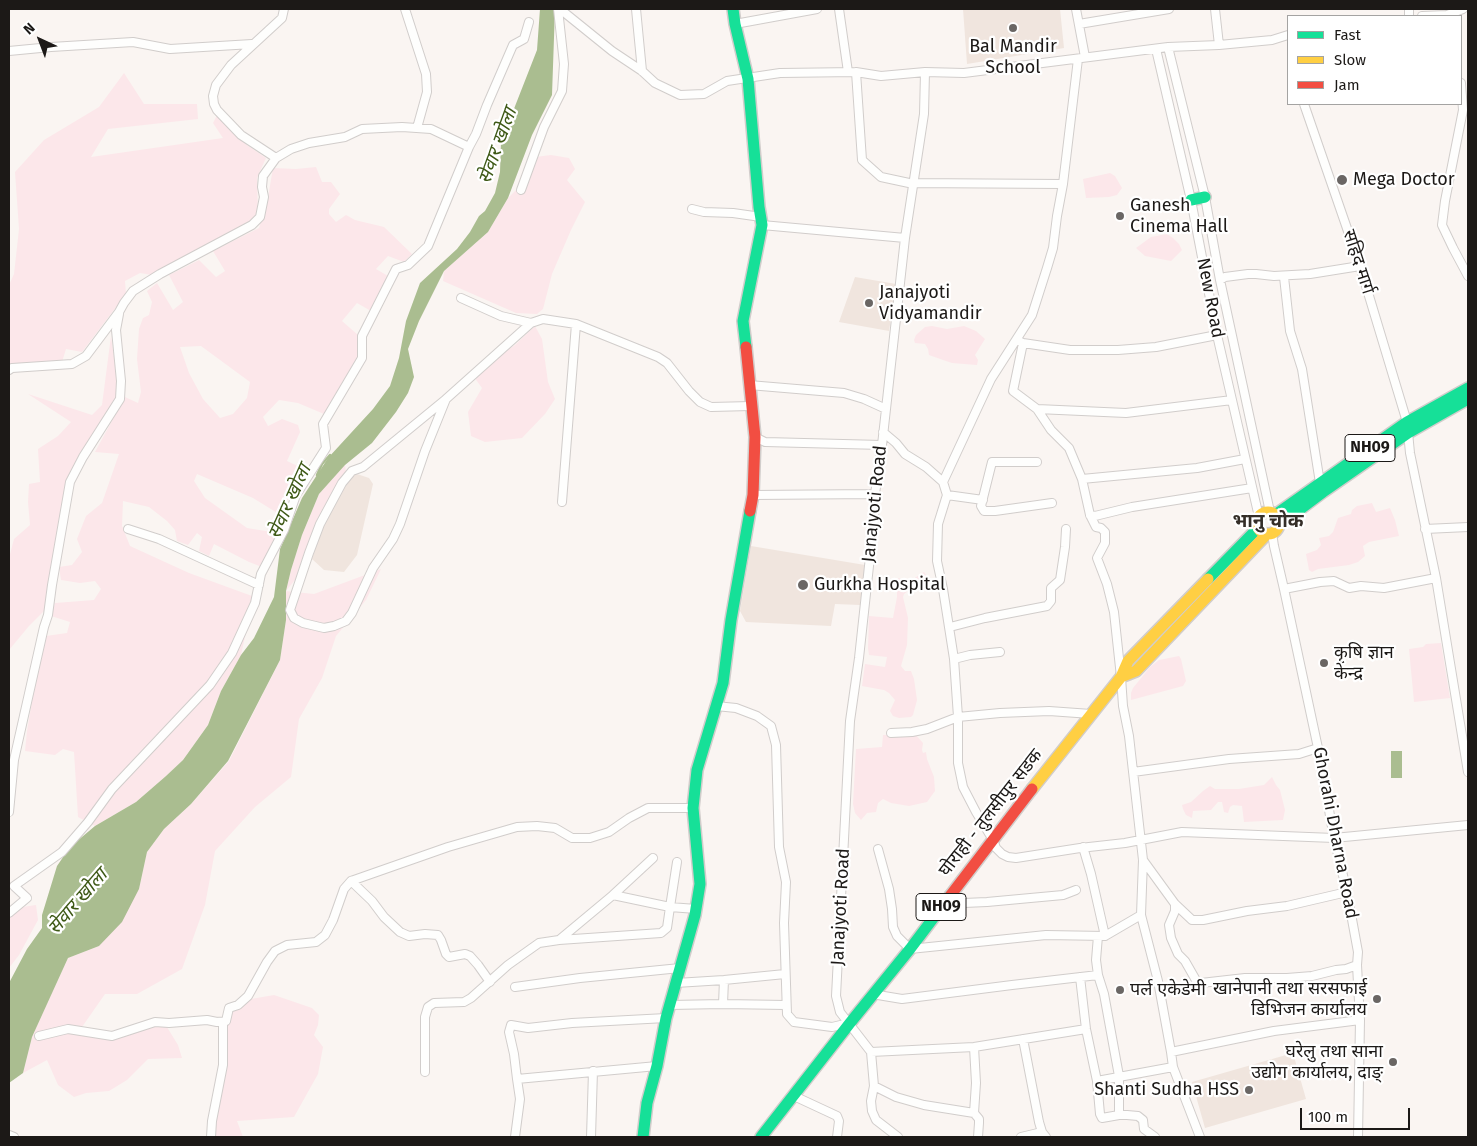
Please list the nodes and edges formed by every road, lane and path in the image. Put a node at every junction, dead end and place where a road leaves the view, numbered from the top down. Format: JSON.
{"nodes":[{"id":1,"x":284,"y":9,"type":"edge"},
{"id":2,"x":405,"y":9,"type":"edge"},
{"id":3,"x":559,"y":9,"type":"edge"},
{"id":4,"x":636,"y":9,"type":"edge"},
{"id":5,"x":733,"y":9,"type":"edge"},
{"id":6,"x":817,"y":9,"type":"edge"},
{"id":7,"x":839,"y":9,"type":"edge"},
{"id":8,"x":1076,"y":9,"type":"edge"},
{"id":9,"x":1169,"y":9,"type":"edge"},
{"id":10,"x":1215,"y":9,"type":"edge"},
{"id":11,"x":1463,"y":9,"type":"edge"},
{"id":12,"x":1449,"y":15,"type":"edge"},
{"id":13,"x":528,"y":22,"type":"dead end"},
{"id":14,"x":735,"y":24,"type":"junction"},
{"id":15,"x":1079,"y":24,"type":"junction"},
{"id":16,"x":1287,"y":35,"type":"edge"},
{"id":17,"x":252,"y":44,"type":"junction"},
{"id":18,"x":1219,"y":46,"type":"junction"},
{"id":19,"x":1168,"y":47,"type":"junction"},
{"id":20,"x":1156,"y":49,"type":"junction"},
{"id":21,"x":9,"y":51,"type":"edge"},
{"id":22,"x":1081,"y":58,"type":"junction"},
{"id":23,"x":642,"y":71,"type":"junction"},
{"id":24,"x":852,"y":72,"type":"junction"},
{"id":25,"x":925,"y":72,"type":"junction"},
{"id":26,"x":748,"y":78,"type":"junction"},
{"id":27,"x":1462,"y":96,"type":"edge"},
{"id":28,"x":1304,"y":105,"type":"edge"},
{"id":29,"x":418,"y":128,"type":"junction"},
{"id":30,"x":469,"y":147,"type":"junction"},
{"id":31,"x":276,"y":158,"type":"junction"},
{"id":32,"x":913,"y":182,"type":"junction"},
{"id":33,"x":1063,"y":184,"type":"junction"},
{"id":34,"x":521,"y":190,"type":"dead end"},
{"id":35,"x":1205,"y":197,"type":"junction"},
{"id":36,"x":1191,"y":200,"type":"junction"},
{"id":37,"x":692,"y":209,"type":"dead end"},
{"id":38,"x":761,"y":221,"type":"junction"},
{"id":39,"x":905,"y":238,"type":"junction"},
{"id":40,"x":1360,"y":266,"type":"junction"},
{"id":41,"x":1284,"y":276,"type":"junction"},
{"id":42,"x":1468,"y":276,"type":"edge"},
{"id":43,"x":1220,"y":280,"type":"junction"},
{"id":44,"x":461,"y":298,"type":"dead end"},
{"id":45,"x":119,"y":312,"type":"junction"},
{"id":46,"x":531,"y":323,"type":"junction"},
{"id":47,"x":576,"y":324,"type":"junction"},
{"id":48,"x":1217,"y":335,"type":"junction"},
{"id":49,"x":1020,"y":342,"type":"junction"},
{"id":50,"x":9,"y":370,"type":"edge"},
{"id":51,"x":749,"y":385,"type":"junction"},
{"id":52,"x":1468,"y":388,"type":"edge"},
{"id":53,"x":446,"y":399,"type":"junction"},
{"id":54,"x":1468,"y":399,"type":"edge"},
{"id":55,"x":1232,"y":400,"type":"junction"},
{"id":56,"x":751,"y":406,"type":"junction"},
{"id":57,"x":886,"y":409,"type":"junction"},
{"id":58,"x":1037,"y":409,"type":"junction"},
{"id":59,"x":1407,"y":428,"type":"junction"},
{"id":60,"x":883,"y":432,"type":"junction"},
{"id":61,"x":755,"y":437,"type":"junction"},
{"id":62,"x":882,"y":445,"type":"junction"},
{"id":63,"x":1245,"y":459,"type":"junction"},
{"id":64,"x":1038,"y":462,"type":"dead end"},
{"id":65,"x":1082,"y":479,"type":"junction"},
{"id":66,"x":943,"y":482,"type":"junction"},
{"id":67,"x":1320,"y":483,"type":"junction"},
{"id":68,"x":1252,"y":488,"type":"junction"},
{"id":69,"x":875,"y":494,"type":"junction"},
{"id":70,"x":753,"y":495,"type":"junction"},
{"id":71,"x":947,"y":495,"type":"junction"},
{"id":72,"x":983,"y":500,"type":"junction"},
{"id":73,"x":562,"y":502,"type":"dead end"},
{"id":74,"x":1052,"y":503,"type":"dead end"},
{"id":75,"x":1090,"y":515,"type":"junction"},
{"id":76,"x":1268,"y":523,"type":"junction"},
{"id":77,"x":1468,"y":526,"type":"edge"},
{"id":78,"x":128,"y":529,"type":"dead end"},
{"id":79,"x":1066,"y":529,"type":"dead end"},
{"id":80,"x":1425,"y":529,"type":"junction"},
{"id":81,"x":1436,"y":578,"type":"junction"},
{"id":82,"x":259,"y":585,"type":"junction"},
{"id":83,"x":1284,"y":589,"type":"junction"},
{"id":84,"x":950,"y":627,"type":"junction"},
{"id":85,"x":1000,"y":652,"type":"dead end"},
{"id":86,"x":954,"y":659,"type":"junction"},
{"id":87,"x":1121,"y":677,"type":"junction"},
{"id":88,"x":716,"y":706,"type":"junction"},
{"id":89,"x":1091,"y":714,"type":"junction"},
{"id":90,"x":958,"y":717,"type":"junction"},
{"id":91,"x":891,"y":732,"type":"dead end"},
{"id":92,"x":1318,"y":748,"type":"junction"},
{"id":93,"x":1133,"y":772,"type":"junction"},
{"id":94,"x":1468,"y":772,"type":"edge"},
{"id":95,"x":693,"y":808,"type":"junction"},
{"id":96,"x":9,"y":812,"type":"edge"},
{"id":97,"x":1468,"y":826,"type":"edge"},
{"id":98,"x":1334,"y":838,"type":"junction"},
{"id":99,"x":994,"y":840,"type":"junction"},
{"id":100,"x":1141,"y":840,"type":"junction"},
{"id":101,"x":1083,"y":847,"type":"junction"},
{"id":102,"x":878,"y":849,"type":"dead end"},
{"id":103,"x":654,"y":858,"type":"dead end"},
{"id":104,"x":1143,"y":860,"type":"junction"},
{"id":105,"x":677,"y":862,"type":"dead end"},
{"id":106,"x":351,"y":880,"type":"junction"},
{"id":107,"x":1076,"y":890,"type":"dead end"},
{"id":108,"x":1347,"y":892,"type":"junction"},
{"id":109,"x":612,"y":896,"type":"junction"},
{"id":110,"x":948,"y":898,"type":"junction"},
{"id":111,"x":1175,"y":904,"type":"junction"},
{"id":112,"x":670,"y":907,"type":"junction"},
{"id":113,"x":696,"y":909,"type":"junction"},
{"id":114,"x":9,"y":913,"type":"edge"},
{"id":115,"x":1141,"y":915,"type":"junction"},
{"id":116,"x":1101,"y":936,"type":"junction"},
{"id":117,"x":559,"y":940,"type":"junction"},
{"id":118,"x":910,"y":949,"type":"junction"},
{"id":119,"x":1357,"y":965,"type":"junction"},
{"id":120,"x":680,"y":968,"type":"junction"},
{"id":121,"x":785,"y":974,"type":"junction"},
{"id":122,"x":1098,"y":975,"type":"junction"},
{"id":123,"x":1080,"y":977,"type":"junction"},
{"id":124,"x":724,"y":980,"type":"junction"},
{"id":125,"x":490,"y":982,"type":"junction"},
{"id":126,"x":676,"y":983,"type":"junction"},
{"id":127,"x":515,"y":987,"type":"dead end"},
{"id":128,"x":872,"y":994,"type":"junction"},
{"id":129,"x":724,"y":1004,"type":"junction"},
{"id":130,"x":670,"y":1005,"type":"junction"},
{"id":131,"x":786,"y":1005,"type":"junction"},
{"id":132,"x":666,"y":1018,"type":"junction"},
{"id":133,"x":1360,"y":1020,"type":"junction"},
{"id":134,"x":226,"y":1021,"type":"junction"},
{"id":135,"x":850,"y":1023,"type":"junction"},
{"id":136,"x":1086,"y":1029,"type":"junction"},
{"id":137,"x":39,"y":1036,"type":"dead end"},
{"id":138,"x":1022,"y":1039,"type":"junction"},
{"id":139,"x":974,"y":1047,"type":"junction"},
{"id":140,"x":871,"y":1052,"type":"junction"},
{"id":141,"x":1171,"y":1052,"type":"junction"},
{"id":142,"x":657,"y":1066,"type":"junction"},
{"id":143,"x":1173,"y":1067,"type":"junction"},
{"id":144,"x":593,"y":1071,"type":"junction"},
{"id":145,"x":425,"y":1072,"type":"dead end"},
{"id":146,"x":1119,"y":1076,"type":"junction"},
{"id":147,"x":517,"y":1079,"type":"junction"},
{"id":148,"x":1097,"y":1081,"type":"junction"},
{"id":149,"x":874,"y":1086,"type":"junction"},
{"id":150,"x":794,"y":1096,"type":"junction"},
{"id":151,"x":974,"y":1113,"type":"junction"},
{"id":152,"x":1119,"y":1115,"type":"junction"},
{"id":153,"x":1144,"y":1133,"type":"edge"},
{"id":154,"x":9,"y":1135,"type":"edge"},
{"id":155,"x":1044,"y":1135,"type":"edge"},
{"id":156,"x":14,"y":1137,"type":"edge"},
{"id":157,"x":211,"y":1137,"type":"edge"},
{"id":158,"x":515,"y":1137,"type":"edge"},
{"id":159,"x":590,"y":1137,"type":"edge"},
{"id":160,"x":643,"y":1137,"type":"edge"},
{"id":161,"x":761,"y":1137,"type":"edge"},
{"id":162,"x":837,"y":1137,"type":"edge"},
{"id":163,"x":896,"y":1137,"type":"edge"},
{"id":164,"x":978,"y":1137,"type":"edge"},
{"id":165,"x":1021,"y":1137,"type":"edge"},
{"id":166,"x":1154,"y":1137,"type":"edge"},
{"id":167,"x":1200,"y":1137,"type":"edge"},
{"id":168,"x":1358,"y":1137,"type":"edge"}],
"edges":[{"from":1,"to":17,"type":"street"},
{"from":2,"to":29,"type":"street"},
{"from":3,"to":23,"type":"street"},
{"from":3,"to":34,"type":"street"},
{"from":4,"to":23,"type":"street"},
{"from":5,"to":14,"type":"main road"},
{"from":6,"to":14,"type":"street"},
{"from":7,"to":24,"type":"street"},
{"from":8,"to":15,"type":"street"},
{"from":9,"to":15,"type":"street"},
{"from":10,"to":18,"type":"street"},
{"from":11,"to":12,"type":"street"},
{"from":13,"to":30,"type":"street"},
{"from":14,"to":26,"type":"main road"},
{"from":15,"to":22,"type":"street"},
{"from":16,"to":18,"type":"street"},
{"from":17,"to":21,"type":"street"},
{"from":17,"to":31,"type":"street"},
{"from":18,"to":19,"type":"street"},
{"from":19,"to":20,"type":"street"},
{"from":19,"to":35,"type":"street","name":"New Road"},
{"from":20,"to":22,"type":"street"},
{"from":20,"to":36,"type":"street","name":"New Road"},
{"from":22,"to":25,"type":"street"},
{"from":22,"to":33,"type":"street"},
{"from":23,"to":26,"type":"street"},
{"from":24,"to":25,"type":"street"},
{"from":24,"to":26,"type":"street"},
{"from":24,"to":32,"type":"street"},
{"from":25,"to":32,"type":"street","name":"Janajyoti Road"},
{"from":26,"to":38,"type":"main road"},
{"from":27,"to":42,"type":"street"},
{"from":28,"to":40,"type":"street","name":"सहिद मार्ग"},
{"from":29,"to":30,"type":"street"},
{"from":29,"to":31,"type":"street"},
{"from":30,"to":82,"type":"street"},
{"from":31,"to":45,"type":"street"},
{"from":32,"to":33,"type":"street"},
{"from":32,"to":39,"type":"street","name":"Janajyoti Road"},
{"from":33,"to":49,"type":"street"},
{"from":35,"to":36,"type":"main road"},
{"from":35,"to":43,"type":"street","name":"New Road"},
{"from":36,"to":48,"type":"street","name":"New Road"},
{"from":37,"to":38,"type":"street"},
{"from":38,"to":39,"type":"street"},
{"from":38,"to":51,"type":"main road"},
{"from":39,"to":57,"type":"street","name":"Janajyoti Road"},
{"from":40,"to":41,"type":"street"},
{"from":40,"to":59,"type":"street","name":"सहिद मार्ग"},
{"from":41,"to":43,"type":"street"},
{"from":41,"to":67,"type":"street"},
{"from":43,"to":76,"type":"street","name":"New Road"},
{"from":44,"to":46,"type":"street"},
{"from":45,"to":50,"type":"street"},
{"from":45,"to":96,"type":"street"},
{"from":46,"to":47,"type":"street"},
{"from":46,"to":53,"type":"street"},
{"from":47,"to":56,"type":"street"},
{"from":47,"to":73,"type":"street"},
{"from":48,"to":49,"type":"street"},
{"from":48,"to":55,"type":"street","name":"New Road"},
{"from":49,"to":58,"type":"street"},
{"from":49,"to":66,"type":"street"},
{"from":51,"to":56,"type":"main road"},
{"from":51,"to":57,"type":"street"},
{"from":52,"to":59,"type":"main road","number":"NH09"},
{"from":53,"to":53,"type":"street"},
{"from":54,"to":59,"type":"main road","number":"NH09"},
{"from":55,"to":58,"type":"street"},
{"from":55,"to":63,"type":"street","name":"New Road"},
{"from":56,"to":61,"type":"main road"},
{"from":57,"to":60,"type":"street","name":"Janajyoti Road"},
{"from":58,"to":65,"type":"street"},
{"from":59,"to":67,"type":"main road","number":"NH09"},
{"from":59,"to":76,"type":"main road","number":"NH09"},
{"from":59,"to":80,"type":"street","name":"सहिद मार्ग"},
{"from":60,"to":62,"type":"street","name":"Janajyoti Road"},
{"from":60,"to":66,"type":"street"},
{"from":61,"to":62,"type":"street"},
{"from":61,"to":70,"type":"main road"},
{"from":62,"to":69,"type":"street","name":"Janajyoti Road"},
{"from":63,"to":65,"type":"street"},
{"from":63,"to":68,"type":"street","name":"New Road"},
{"from":64,"to":72,"type":"street"},
{"from":65,"to":75,"type":"street"},
{"from":66,"to":71,"type":"street"},
{"from":67,"to":76,"type":"main road","number":"NH09"},
{"from":68,"to":75,"type":"street"},
{"from":68,"to":76,"type":"street","name":"New Road"},
{"from":69,"to":70,"type":"street"},
{"from":69,"to":135,"type":"street","name":"Janajyoti Road"},
{"from":70,"to":88,"type":"main road"},
{"from":71,"to":72,"type":"street"},
{"from":71,"to":84,"type":"street"},
{"from":72,"to":74,"type":"street"},
{"from":75,"to":87,"type":"street"},
{"from":76,"to":83,"type":"street","name":"Ghorahi Dharna Road"},
{"from":76,"to":87,"type":"main road","name":"घोराही - तुलसीपुर सडक","number":"NH09"},
{"from":77,"to":80,"type":"street"},
{"from":78,"to":82,"type":"street"},
{"from":79,"to":84,"type":"street"},
{"from":80,"to":81,"type":"street","name":"सहिद मार्ग"},
{"from":81,"to":83,"type":"street"},
{"from":81,"to":94,"type":"street","name":"सहिद मार्ग"},
{"from":82,"to":114,"type":"street"},
{"from":83,"to":92,"type":"street","name":"Ghorahi Dharna Road"},
{"from":84,"to":86,"type":"street"},
{"from":85,"to":86,"type":"street"},
{"from":86,"to":90,"type":"street"},
{"from":87,"to":89,"type":"main road","name":"घोराही - तुलसीपुर सडक","number":"NH09"},
{"from":87,"to":93,"type":"street"},
{"from":88,"to":95,"type":"main road"},
{"from":88,"to":121,"type":"street"},
{"from":89,"to":90,"type":"street"},
{"from":89,"to":99,"type":"main road","name":"घोराही - तुलसीपुर सडक","number":"NH09"},
{"from":90,"to":91,"type":"street"},
{"from":90,"to":99,"type":"street"},
{"from":92,"to":93,"type":"street"},
{"from":92,"to":98,"type":"street","name":"Ghorahi Dharna Road"},
{"from":93,"to":100,"type":"street"},
{"from":95,"to":106,"type":"street"},
{"from":95,"to":113,"type":"main road"},
{"from":97,"to":98,"type":"street"},
{"from":98,"to":100,"type":"street"},
{"from":98,"to":108,"type":"street","name":"Ghorahi Dharna Road"},
{"from":99,"to":101,"type":"street"},
{"from":99,"to":110,"type":"main road","name":"घोराही - तुलसीपुर सडक","number":"NH09"},
{"from":100,"to":101,"type":"street"},
{"from":100,"to":104,"type":"street"},
{"from":101,"to":116,"type":"street"},
{"from":102,"to":118,"type":"street"},
{"from":103,"to":109,"type":"street"},
{"from":104,"to":111,"type":"street"},
{"from":104,"to":115,"type":"street"},
{"from":105,"to":112,"type":"street"},
{"from":106,"to":125,"type":"street"},
{"from":106,"to":134,"type":"street"},
{"from":107,"to":110,"type":"street"},
{"from":108,"to":111,"type":"street"},
{"from":108,"to":119,"type":"street","name":"Ghorahi Dharna Road"},
{"from":109,"to":112,"type":"street"},
{"from":109,"to":117,"type":"street"},
{"from":110,"to":118,"type":"main road","name":"घोराही - तुलसीपुर सडक","number":"NH09"},
{"from":111,"to":119,"type":"street"},
{"from":112,"to":113,"type":"street"},
{"from":112,"to":117,"type":"street"},
{"from":113,"to":120,"type":"main road"},
{"from":115,"to":116,"type":"street"},
{"from":115,"to":141,"type":"street"},
{"from":116,"to":118,"type":"street"},
{"from":116,"to":122,"type":"street"},
{"from":117,"to":125,"type":"street"},
{"from":118,"to":128,"type":"main road","name":"घोराही - तुलसीपुर सडक","number":"NH09"},
{"from":119,"to":133,"type":"street","name":"Ghorahi Dharna Road"},
{"from":120,"to":126,"type":"main road"},
{"from":120,"to":127,"type":"street"},
{"from":121,"to":124,"type":"street"},
{"from":121,"to":131,"type":"street"},
{"from":122,"to":123,"type":"street"},
{"from":122,"to":146,"type":"street"},
{"from":123,"to":128,"type":"street"},
{"from":123,"to":136,"type":"street"},
{"from":124,"to":126,"type":"street"},
{"from":124,"to":129,"type":"street"},
{"from":125,"to":145,"type":"street"},
{"from":126,"to":130,"type":"main road"},
{"from":128,"to":135,"type":"main road","name":"घोराही - तुलसीपुर सडक","number":"NH09"},
{"from":129,"to":130,"type":"street"},
{"from":129,"to":131,"type":"street"},
{"from":130,"to":132,"type":"main road"},
{"from":131,"to":135,"type":"street"},
{"from":132,"to":142,"type":"main road"},
{"from":132,"to":147,"type":"street"},
{"from":133,"to":141,"type":"street"},
{"from":133,"to":168,"type":"street","name":"Ghorahi Dharna Road"},
{"from":134,"to":137,"type":"street"},
{"from":134,"to":157,"type":"street"},
{"from":135,"to":140,"type":"street","name":"Janajyoti Road"},
{"from":135,"to":150,"type":"main road","name":"घोराही - तुलसीपुर सडक","number":"NH09"},
{"from":136,"to":138,"type":"street"},
{"from":136,"to":148,"type":"street"},
{"from":138,"to":139,"type":"street"},
{"from":138,"to":155,"type":"street"},
{"from":139,"to":140,"type":"street"},
{"from":139,"to":151,"type":"street"},
{"from":140,"to":149,"type":"street"},
{"from":141,"to":143,"type":"street"},
{"from":142,"to":144,"type":"street"},
{"from":142,"to":160,"type":"main road"},
{"from":143,"to":146,"type":"street"},
{"from":143,"to":167,"type":"street"},
{"from":144,"to":147,"type":"street"},
{"from":144,"to":159,"type":"street"},
{"from":146,"to":148,"type":"street"},
{"from":146,"to":152,"type":"street"},
{"from":147,"to":158,"type":"street"},
{"from":148,"to":152,"type":"street"},
{"from":149,"to":151,"type":"street"},
{"from":149,"to":163,"type":"street"},
{"from":150,"to":161,"type":"main road","name":"घोराही - तुलसीपुर सडक","number":"NH09"},
{"from":150,"to":162,"type":"street"},
{"from":151,"to":164,"type":"street"},
{"from":152,"to":153,"type":"street"},
{"from":153,"to":166,"type":"street"},
{"from":154,"to":156,"type":"street"},
{"from":155,"to":165,"type":"street"}]}
